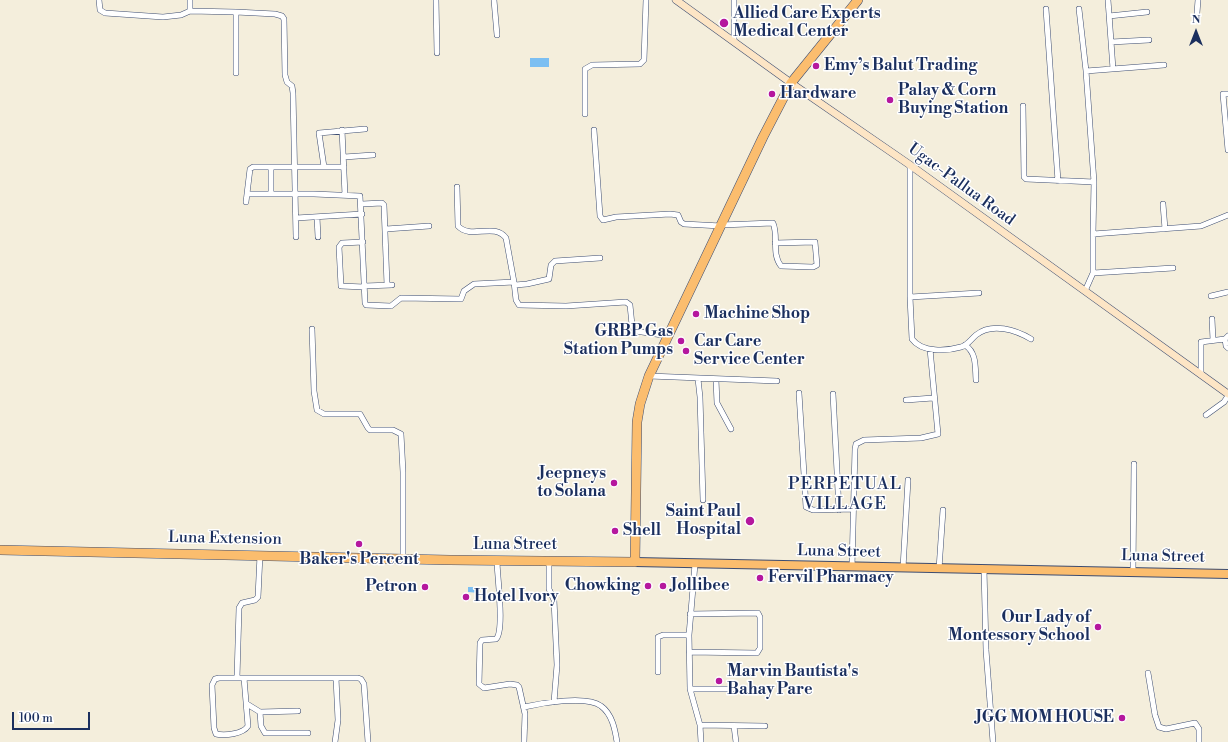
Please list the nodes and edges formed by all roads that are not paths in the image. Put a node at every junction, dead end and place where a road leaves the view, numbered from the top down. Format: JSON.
{"nodes":[{"id":1,"x":99,"y":0,"type":"edge"},
{"id":2,"x":190,"y":0,"type":"edge"},
{"id":3,"x":436,"y":0,"type":"edge"},
{"id":4,"x":494,"y":0,"type":"edge"},
{"id":5,"x":646,"y":0,"type":"edge"},
{"id":6,"x":676,"y":0,"type":"edge"},
{"id":7,"x":734,"y":0,"type":"edge"},
{"id":8,"x":858,"y":0,"type":"edge"},
{"id":9,"x":1108,"y":0,"type":"edge"},
{"id":10,"x":1198,"y":0,"type":"edge"},
{"id":11,"x":1046,"y":9,"type":"dead end"},
{"id":12,"x":1079,"y":9,"type":"dead end"},
{"id":13,"x":190,"y":11,"type":"junction"},
{"id":14,"x":236,"y":12,"type":"junction"},
{"id":15,"x":1147,"y":12,"type":"dead end"},
{"id":16,"x":1196,"y":13,"type":"dead end"},
{"id":17,"x":1109,"y":16,"type":"junction"},
{"id":18,"x":497,"y":35,"type":"dead end"},
{"id":19,"x":1149,"y":40,"type":"dead end"},
{"id":20,"x":734,"y":42,"type":"junction"},
{"id":21,"x":1111,"y":42,"type":"junction"},
{"id":22,"x":437,"y":53,"type":"dead end"},
{"id":23,"x":1164,"y":65,"type":"dead end"},
{"id":24,"x":1113,"y":69,"type":"junction"},
{"id":25,"x":1086,"y":71,"type":"junction"},
{"id":26,"x":236,"y":73,"type":"dead end"},
{"id":27,"x":791,"y":83,"type":"junction"},
{"id":28,"x":1228,"y":94,"type":"edge"},
{"id":29,"x":1023,"y":106,"type":"dead end"},
{"id":30,"x":585,"y":114,"type":"dead end"},
{"id":31,"x":365,"y":129,"type":"dead end"},
{"id":32,"x":342,"y":130,"type":"junction"},
{"id":33,"x":594,"y":130,"type":"dead end"},
{"id":34,"x":1228,"y":150,"type":"edge"},
{"id":35,"x":373,"y":155,"type":"dead end"},
{"id":36,"x":344,"y":157,"type":"junction"},
{"id":37,"x":910,"y":165,"type":"junction"},
{"id":38,"x":271,"y":167,"type":"junction"},
{"id":39,"x":324,"y":167,"type":"junction"},
{"id":40,"x":344,"y":167,"type":"junction"},
{"id":41,"x":294,"y":168,"type":"junction"},
{"id":42,"x":1058,"y":180,"type":"junction"},
{"id":43,"x":1094,"y":182,"type":"junction"},
{"id":44,"x":457,"y":187,"type":"dead end"},
{"id":45,"x":247,"y":194,"type":"junction"},
{"id":46,"x":271,"y":194,"type":"junction"},
{"id":47,"x":295,"y":194,"type":"junction"},
{"id":48,"x":345,"y":195,"type":"junction"},
{"id":49,"x":246,"y":202,"type":"dead end"},
{"id":50,"x":362,"y":204,"type":"junction"},
{"id":51,"x":1163,"y":204,"type":"dead end"},
{"id":52,"x":362,"y":214,"type":"junction"},
{"id":53,"x":1228,"y":215,"type":"edge"},
{"id":54,"x":316,"y":217,"type":"junction"},
{"id":55,"x":296,"y":218,"type":"junction"},
{"id":56,"x":721,"y":225,"type":"junction"},
{"id":57,"x":429,"y":226,"type":"dead end"},
{"id":58,"x":386,"y":229,"type":"junction"},
{"id":59,"x":1164,"y":229,"type":"junction"},
{"id":60,"x":1093,"y":234,"type":"junction"},
{"id":61,"x":296,"y":237,"type":"dead end"},
{"id":62,"x":318,"y":237,"type":"dead end"},
{"id":63,"x":363,"y":242,"type":"junction"},
{"id":64,"x":775,"y":243,"type":"junction"},
{"id":65,"x":600,"y":258,"type":"dead end"},
{"id":66,"x":1173,"y":268,"type":"dead end"},
{"id":67,"x":1093,"y":273,"type":"junction"},
{"id":68,"x":514,"y":283,"type":"junction"},
{"id":69,"x":364,"y":287,"type":"junction"},
{"id":70,"x":1084,"y":291,"type":"junction"},
{"id":71,"x":1228,"y":292,"type":"edge"},
{"id":72,"x":979,"y":293,"type":"dead end"},
{"id":73,"x":1211,"y":296,"type":"dead end"},
{"id":74,"x":910,"y":297,"type":"junction"},
{"id":75,"x":1212,"y":319,"type":"dead end"},
{"id":76,"x":312,"y":329,"type":"dead end"},
{"id":77,"x":669,"y":336,"type":"junction"},
{"id":78,"x":1226,"y":337,"type":"edge"},
{"id":79,"x":1031,"y":339,"type":"dead end"},
{"id":80,"x":1213,"y":340,"type":"junction"},
{"id":81,"x":965,"y":345,"type":"junction"},
{"id":82,"x":1228,"y":348,"type":"edge"},
{"id":83,"x":930,"y":349,"type":"junction"},
{"id":84,"x":1201,"y":374,"type":"junction"},
{"id":85,"x":649,"y":376,"type":"junction"},
{"id":86,"x":698,"y":379,"type":"junction"},
{"id":87,"x":716,"y":380,"type":"junction"},
{"id":88,"x":976,"y":380,"type":"dead end"},
{"id":89,"x":777,"y":381,"type":"dead end"},
{"id":90,"x":799,"y":393,"type":"dead end"},
{"id":91,"x":833,"y":394,"type":"dead end"},
{"id":92,"x":1228,"y":395,"type":"edge"},
{"id":93,"x":934,"y":398,"type":"junction"},
{"id":94,"x":906,"y":400,"type":"dead end"},
{"id":95,"x":1206,"y":415,"type":"dead end"},
{"id":96,"x":730,"y":429,"type":"dead end"},
{"id":97,"x":1134,"y":464,"type":"dead end"},
{"id":98,"x":908,"y":480,"type":"dead end"},
{"id":99,"x":703,"y":500,"type":"dead end"},
{"id":100,"x":854,"y":509,"type":"junction"},
{"id":101,"x":840,"y":510,"type":"junction"},
{"id":102,"x":943,"y":510,"type":"dead end"},
{"id":103,"x":0,"y":550,"type":"edge"},
{"id":104,"x":260,"y":555,"type":"junction"},
{"id":105,"x":403,"y":558,"type":"junction"},
{"id":106,"x":450,"y":560,"type":"joint"},
{"id":107,"x":498,"y":560,"type":"junction"},
{"id":108,"x":550,"y":561,"type":"junction"},
{"id":109,"x":635,"y":562,"type":"junction"},
{"id":110,"x":695,"y":564,"type":"junction"},
{"id":111,"x":852,"y":567,"type":"junction"},
{"id":112,"x":903,"y":568,"type":"junction"},
{"id":113,"x":939,"y":569,"type":"junction"},
{"id":114,"x":984,"y":569,"type":"junction"},
{"id":115,"x":1133,"y":572,"type":"junction"},
{"id":116,"x":1228,"y":574,"type":"edge"},
{"id":117,"x":690,"y":614,"type":"junction"},
{"id":118,"x":689,"y":636,"type":"junction"},
{"id":119,"x":689,"y":652,"type":"junction"},
{"id":120,"x":658,"y":672,"type":"dead end"},
{"id":121,"x":1148,"y":673,"type":"dead end"},
{"id":122,"x":238,"y":678,"type":"junction"},
{"id":123,"x":244,"y":678,"type":"junction"},
{"id":124,"x":336,"y":678,"type":"junction"},
{"id":125,"x":690,"y":689,"type":"junction"},
{"id":126,"x":732,"y":689,"type":"dead end"},
{"id":127,"x":554,"y":702,"type":"junction"},
{"id":128,"x":247,"y":704,"type":"junction"},
{"id":129,"x":524,"y":707,"type":"junction"},
{"id":130,"x":298,"y":711,"type":"dead end"},
{"id":131,"x":260,"y":712,"type":"junction"},
{"id":132,"x":700,"y":725,"type":"junction"},
{"id":133,"x":734,"y":726,"type":"junction"},
{"id":134,"x":764,"y":726,"type":"dead end"},
{"id":135,"x":308,"y":734,"type":"dead end"},
{"id":136,"x":335,"y":742,"type":"edge"},
{"id":137,"x":368,"y":742,"type":"edge"},
{"id":138,"x":524,"y":742,"type":"edge"},
{"id":139,"x":617,"y":742,"type":"edge"},
{"id":140,"x":701,"y":742,"type":"edge"},
{"id":141,"x":736,"y":742,"type":"edge"},
{"id":142,"x":993,"y":742,"type":"edge"},
{"id":143,"x":1200,"y":742,"type":"edge"}],
"edges":[{"from":1,"to":13,"type":"street"},
{"from":2,"to":13,"type":"street"},
{"from":3,"to":22,"type":"street"},
{"from":4,"to":18,"type":"street"},
{"from":5,"to":30,"type":"street"},
{"from":6,"to":20,"type":"street","name":"Ugac-Pallua Road"},
{"from":7,"to":20,"type":"street"},
{"from":8,"to":27,"type":"highway"},
{"from":9,"to":17,"type":"street"},
{"from":10,"to":16,"type":"street"},
{"from":11,"to":42,"type":"street"},
{"from":12,"to":25,"type":"street"},
{"from":13,"to":14,"type":"street"},
{"from":14,"to":26,"type":"street"},
{"from":14,"to":41,"type":"street"},
{"from":15,"to":17,"type":"street"},
{"from":17,"to":21,"type":"street"},
{"from":19,"to":21,"type":"street"},
{"from":20,"to":27,"type":"street","name":"Ugac-Pallua Road"},
{"from":21,"to":24,"type":"street"},
{"from":23,"to":24,"type":"street"},
{"from":24,"to":25,"type":"street"},
{"from":25,"to":43,"type":"street"},
{"from":27,"to":37,"type":"street","name":"Ugac-Pallua Road"},
{"from":27,"to":56,"type":"highway"},
{"from":28,"to":34,"type":"street"},
{"from":29,"to":42,"type":"street"},
{"from":31,"to":32,"type":"street"},
{"from":32,"to":36,"type":"street"},
{"from":32,"to":39,"type":"street"},
{"from":33,"to":56,"type":"street"},
{"from":35,"to":36,"type":"street"},
{"from":36,"to":40,"type":"street"},
{"from":37,"to":70,"type":"street","name":"Ugac-Pallua Road"},
{"from":37,"to":74,"type":"street"},
{"from":38,"to":41,"type":"street"},
{"from":38,"to":45,"type":"street"},
{"from":38,"to":46,"type":"street"},
{"from":39,"to":40,"type":"street"},
{"from":39,"to":41,"type":"street"},
{"from":40,"to":48,"type":"street"},
{"from":41,"to":47,"type":"street"},
{"from":42,"to":43,"type":"street"},
{"from":43,"to":60,"type":"street"},
{"from":44,"to":68,"type":"street"},
{"from":45,"to":46,"type":"street"},
{"from":45,"to":49,"type":"street"},
{"from":46,"to":47,"type":"street"},
{"from":47,"to":48,"type":"street"},
{"from":47,"to":55,"type":"street"},
{"from":48,"to":50,"type":"street"},
{"from":50,"to":52,"type":"street"},
{"from":50,"to":58,"type":"street"},
{"from":51,"to":59,"type":"street"},
{"from":52,"to":54,"type":"street"},
{"from":52,"to":63,"type":"street"},
{"from":53,"to":59,"type":"street"},
{"from":54,"to":55,"type":"street"},
{"from":54,"to":62,"type":"street"},
{"from":55,"to":61,"type":"street"},
{"from":56,"to":64,"type":"street"},
{"from":56,"to":77,"type":"highway"},
{"from":57,"to":58,"type":"street"},
{"from":58,"to":69,"type":"street"},
{"from":59,"to":60,"type":"street"},
{"from":60,"to":67,"type":"street"},
{"from":63,"to":69,"type":"street"},
{"from":63,"to":69,"type":"street"},
{"from":64,"to":64,"type":"street"},
{"from":65,"to":68,"type":"street"},
{"from":66,"to":67,"type":"street"},
{"from":67,"to":70,"type":"street"},
{"from":68,"to":69,"type":"street"},
{"from":68,"to":77,"type":"street"},
{"from":70,"to":84,"type":"street","name":"Ugac-Pallua Road"},
{"from":71,"to":73,"type":"street"},
{"from":72,"to":74,"type":"street"},
{"from":74,"to":83,"type":"street"},
{"from":75,"to":80,"type":"street"},
{"from":76,"to":105,"type":"street"},
{"from":77,"to":85,"type":"highway"},
{"from":78,"to":80,"type":"street"},
{"from":78,"to":82,"type":"street"},
{"from":79,"to":81,"type":"street"},
{"from":80,"to":84,"type":"street"},
{"from":81,"to":83,"type":"street"},
{"from":81,"to":88,"type":"street"},
{"from":83,"to":93,"type":"street"},
{"from":84,"to":92,"type":"street","name":"Ugac-Pallua Road"},
{"from":85,"to":86,"type":"street"},
{"from":85,"to":109,"type":"highway"},
{"from":86,"to":87,"type":"street"},
{"from":86,"to":99,"type":"street"},
{"from":87,"to":89,"type":"street"},
{"from":87,"to":96,"type":"street"},
{"from":90,"to":101,"type":"street"},
{"from":91,"to":101,"type":"street"},
{"from":92,"to":95,"type":"street"},
{"from":93,"to":94,"type":"street"},
{"from":93,"to":100,"type":"street"},
{"from":97,"to":115,"type":"street"},
{"from":98,"to":112,"type":"street"},
{"from":100,"to":101,"type":"street"},
{"from":100,"to":111,"type":"street"},
{"from":102,"to":113,"type":"street"},
{"from":103,"to":104,"type":"highway","name":"Luna Extension"},
{"from":104,"to":105,"type":"highway","name":"Luna Extension"},
{"from":104,"to":122,"type":"street"},
{"from":105,"to":106,"type":"highway","name":"Luna Extension"},
{"from":106,"to":107,"type":"highway","name":"Luna Street"},
{"from":107,"to":108,"type":"highway","name":"Luna Street"},
{"from":107,"to":129,"type":"street"},
{"from":108,"to":109,"type":"highway","name":"Luna Street"},
{"from":108,"to":127,"type":"street"},
{"from":109,"to":110,"type":"main road","name":"Luna Street"},
{"from":110,"to":111,"type":"main road","name":"Luna Street"},
{"from":110,"to":117,"type":"street"},
{"from":111,"to":112,"type":"main road","name":"Luna Street"},
{"from":112,"to":113,"type":"main road","name":"Luna Street"},
{"from":113,"to":114,"type":"main road","name":"Luna Street"},
{"from":114,"to":115,"type":"main road","name":"Luna Street"},
{"from":114,"to":142,"type":"street"},
{"from":115,"to":116,"type":"main road","name":"Luna Street"},
{"from":117,"to":118,"type":"street"},
{"from":117,"to":119,"type":"street"},
{"from":118,"to":119,"type":"street"},
{"from":118,"to":120,"type":"street"},
{"from":119,"to":125,"type":"street"},
{"from":121,"to":143,"type":"street"},
{"from":122,"to":123,"type":"street"},
{"from":122,"to":128,"type":"street"},
{"from":123,"to":124,"type":"street"},
{"from":123,"to":128,"type":"street"},
{"from":124,"to":136,"type":"street"},
{"from":124,"to":137,"type":"street"},
{"from":125,"to":126,"type":"street"},
{"from":125,"to":132,"type":"street"},
{"from":127,"to":129,"type":"street"},
{"from":127,"to":139,"type":"street"},
{"from":128,"to":131,"type":"street"},
{"from":129,"to":138,"type":"street"},
{"from":130,"to":131,"type":"street"},
{"from":131,"to":135,"type":"street"},
{"from":132,"to":133,"type":"street"},
{"from":132,"to":140,"type":"street"},
{"from":133,"to":134,"type":"street"},
{"from":133,"to":141,"type":"street"}]}
